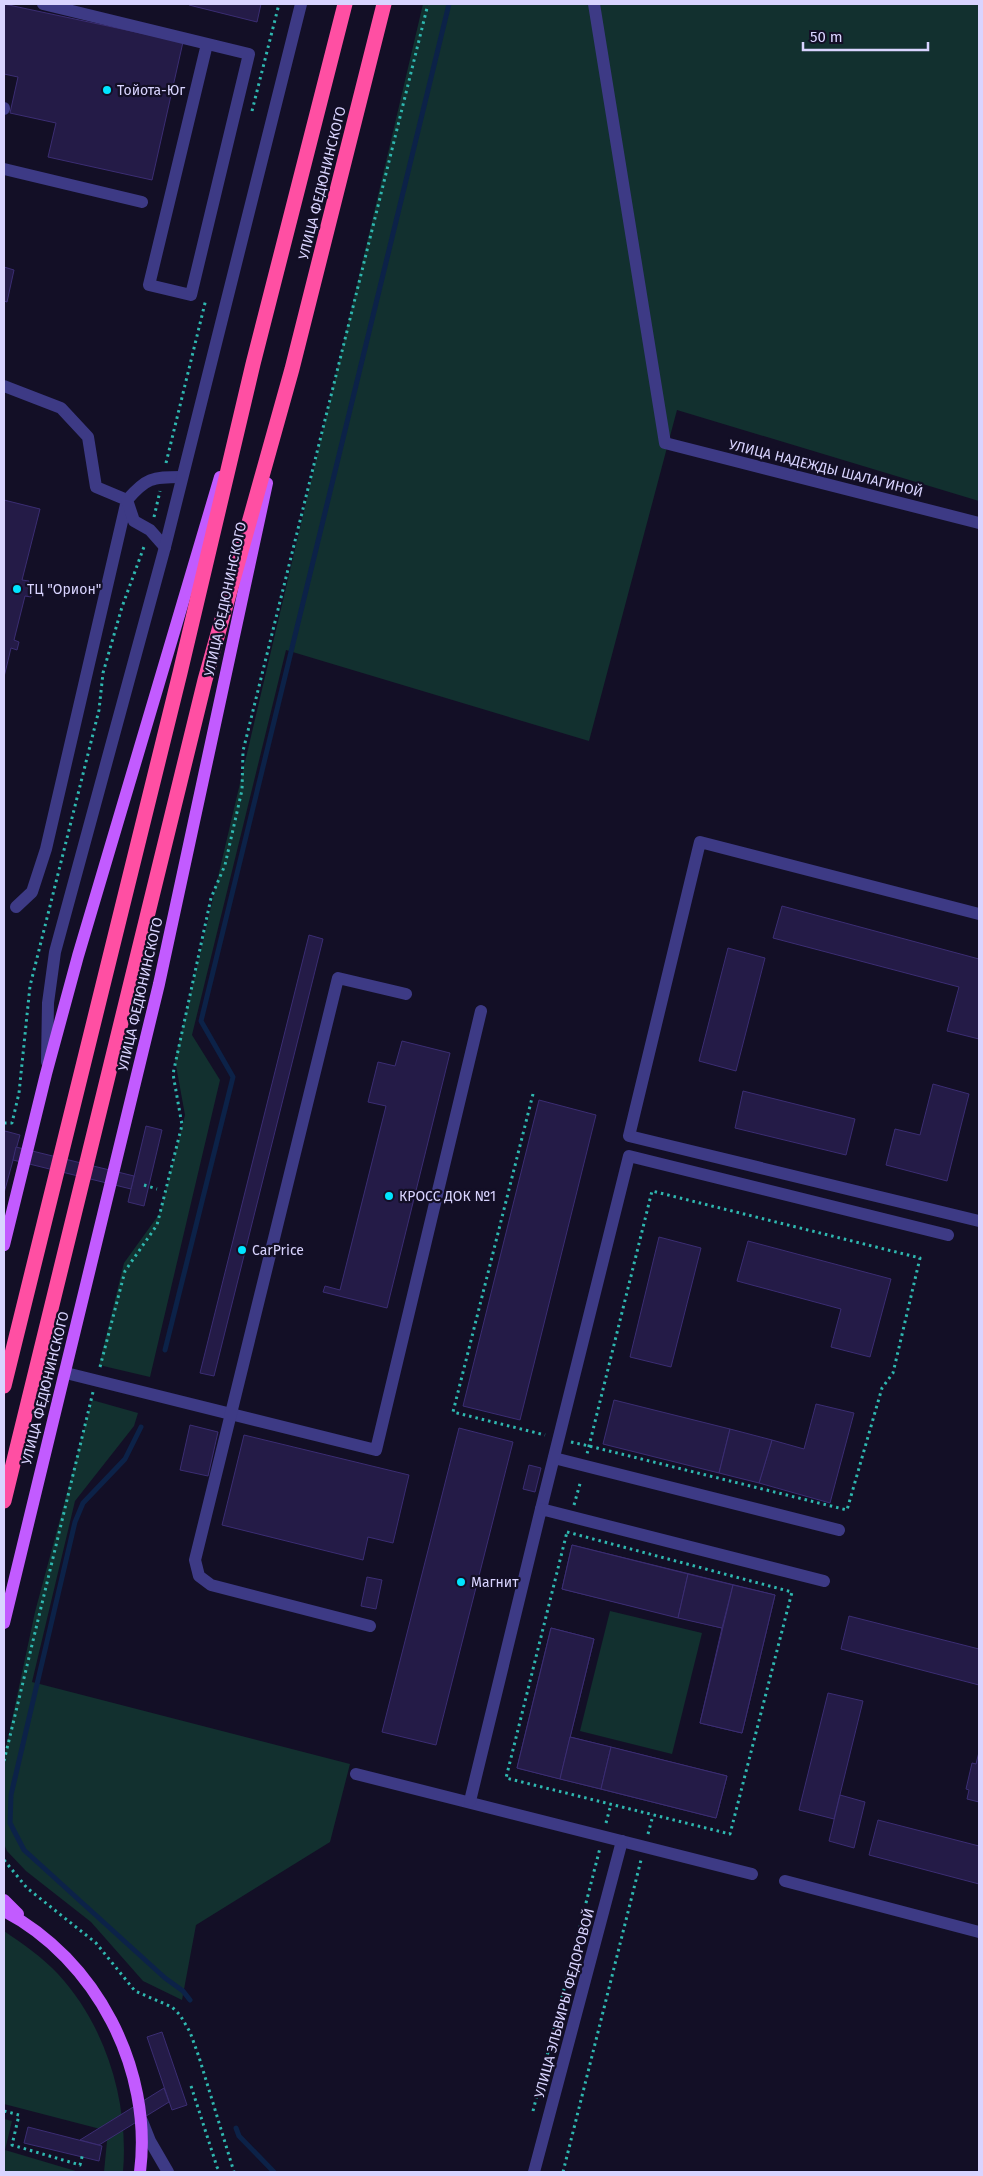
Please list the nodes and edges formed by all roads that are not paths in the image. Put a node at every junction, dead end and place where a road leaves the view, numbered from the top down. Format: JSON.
{"nodes":[{"id":1,"x":43,"y":4,"type":"edge"},
{"id":2,"x":301,"y":4,"type":"edge"},
{"id":3,"x":345,"y":4,"type":"edge"},
{"id":4,"x":384,"y":4,"type":"edge"},
{"id":5,"x":594,"y":4,"type":"edge"},
{"id":6,"x":207,"y":44,"type":"junction"},
{"id":7,"x":4,"y":169,"type":"edge"},
{"id":8,"x":142,"y":202,"type":"dead end"},
{"id":9,"x":254,"y":364,"type":"junction"},
{"id":10,"x":292,"y":369,"type":"junction"},
{"id":11,"x":4,"y":386,"type":"edge"},
{"id":12,"x":181,"y":477,"type":"junction"},
{"id":13,"x":127,"y":500,"type":"junction"},
{"id":14,"x":979,"y":523,"type":"edge"},
{"id":15,"x":165,"y":547,"type":"junction"},
{"id":16,"x":16,"y":907,"type":"dead end"},
{"id":17,"x":979,"y":914,"type":"edge"},
{"id":18,"x":406,"y":994,"type":"dead end"},
{"id":19,"x":481,"y":1011,"type":"dead end"},
{"id":20,"x":46,"y":1074,"type":"junction"},
{"id":21,"x":979,"y":1221,"type":"edge"},
{"id":22,"x":6,"y":1231,"type":"edge"},
{"id":23,"x":948,"y":1235,"type":"dead end"},
{"id":24,"x":4,"y":1245,"type":"edge"},
{"id":25,"x":66,"y":1373,"type":"junction"},
{"id":26,"x":4,"y":1386,"type":"edge"},
{"id":27,"x":230,"y":1413,"type":"junction"},
{"id":28,"x":554,"y":1458,"type":"junction"},
{"id":29,"x":4,"y":1501,"type":"edge"},
{"id":30,"x":541,"y":1509,"type":"junction"},
{"id":31,"x":839,"y":1530,"type":"dead end"},
{"id":32,"x":824,"y":1581,"type":"dead end"},
{"id":33,"x":4,"y":1623,"type":"edge"},
{"id":34,"x":370,"y":1626,"type":"dead end"},
{"id":35,"x":356,"y":1774,"type":"dead end"},
{"id":36,"x":470,"y":1801,"type":"junction"},
{"id":37,"x":622,"y":1841,"type":"junction"},
{"id":38,"x":752,"y":1874,"type":"dead end"},
{"id":39,"x":784,"y":1881,"type":"dead end"},
{"id":40,"x":4,"y":1900,"type":"edge"},
{"id":41,"x":4,"y":1911,"type":"edge"},
{"id":42,"x":979,"y":1932,"type":"edge"},
{"id":43,"x":42,"y":1936,"type":"junction"},
{"id":44,"x":140,"y":2118,"type":"junction"},
{"id":45,"x":140,"y":2172,"type":"edge"},
{"id":46,"x":168,"y":2172,"type":"edge"},
{"id":47,"x":534,"y":2172,"type":"edge"}],
"edges":[{"from":1,"to":6,"type":"street"},
{"from":2,"to":12,"type":"street"},
{"from":3,"to":9,"type":"highway","name":"УЛИЦА ФЕДЮНИНСКОГО"},
{"from":4,"to":10,"type":"highway","name":"УЛИЦА ФЕДЮНИНСКОГО"},
{"from":5,"to":14,"type":"street","name":"УЛИЦА НАДЕЖДЫ ШАЛАГИНОЙ"},
{"from":6,"to":6,"type":"street"},
{"from":7,"to":8,"type":"street"},
{"from":9,"to":20,"type":"main road","name":"УЛИЦА ФЕДЮНИНСКОГО"},
{"from":9,"to":26,"type":"highway","name":"УЛИЦА ФЕДЮНИНСКОГО"},
{"from":10,"to":25,"type":"main road","name":"УЛИЦА ФЕДЮНИНСКОГО"},
{"from":10,"to":29,"type":"highway","name":"УЛИЦА ФЕДЮНИНСКОГО"},
{"from":11,"to":13,"type":"street"},
{"from":12,"to":13,"type":"street"},
{"from":12,"to":15,"type":"street"},
{"from":13,"to":15,"type":"street"},
{"from":13,"to":16,"type":"street"},
{"from":15,"to":20,"type":"street"},
{"from":17,"to":21,"type":"street"},
{"from":18,"to":27,"type":"street"},
{"from":19,"to":27,"type":"street"},
{"from":20,"to":22,"type":"main road","name":"УЛИЦА ФЕДЮНИНСКОГО"},
{"from":22,"to":24,"type":"main road","name":"УЛИЦА ФЕДЮНИНСКОГО"},
{"from":23,"to":28,"type":"street"},
{"from":25,"to":27,"type":"street"},
{"from":25,"to":33,"type":"main road","name":"УЛИЦА ФЕДЮНИНСКОГО"},
{"from":27,"to":34,"type":"street"},
{"from":28,"to":30,"type":"street"},
{"from":28,"to":31,"type":"street"},
{"from":30,"to":32,"type":"street"},
{"from":30,"to":36,"type":"street"},
{"from":35,"to":36,"type":"street"},
{"from":36,"to":37,"type":"street"},
{"from":37,"to":38,"type":"street"},
{"from":37,"to":47,"type":"street","name":"УЛИЦА ЭЛЬВИРЫ ФЕДОРОВОЙ"},
{"from":39,"to":42,"type":"street"},
{"from":40,"to":43,"type":"main road"},
{"from":41,"to":43,"type":"main road"},
{"from":43,"to":44,"type":"main road"},
{"from":44,"to":45,"type":"main road"},
{"from":44,"to":46,"type":"street"}]}
